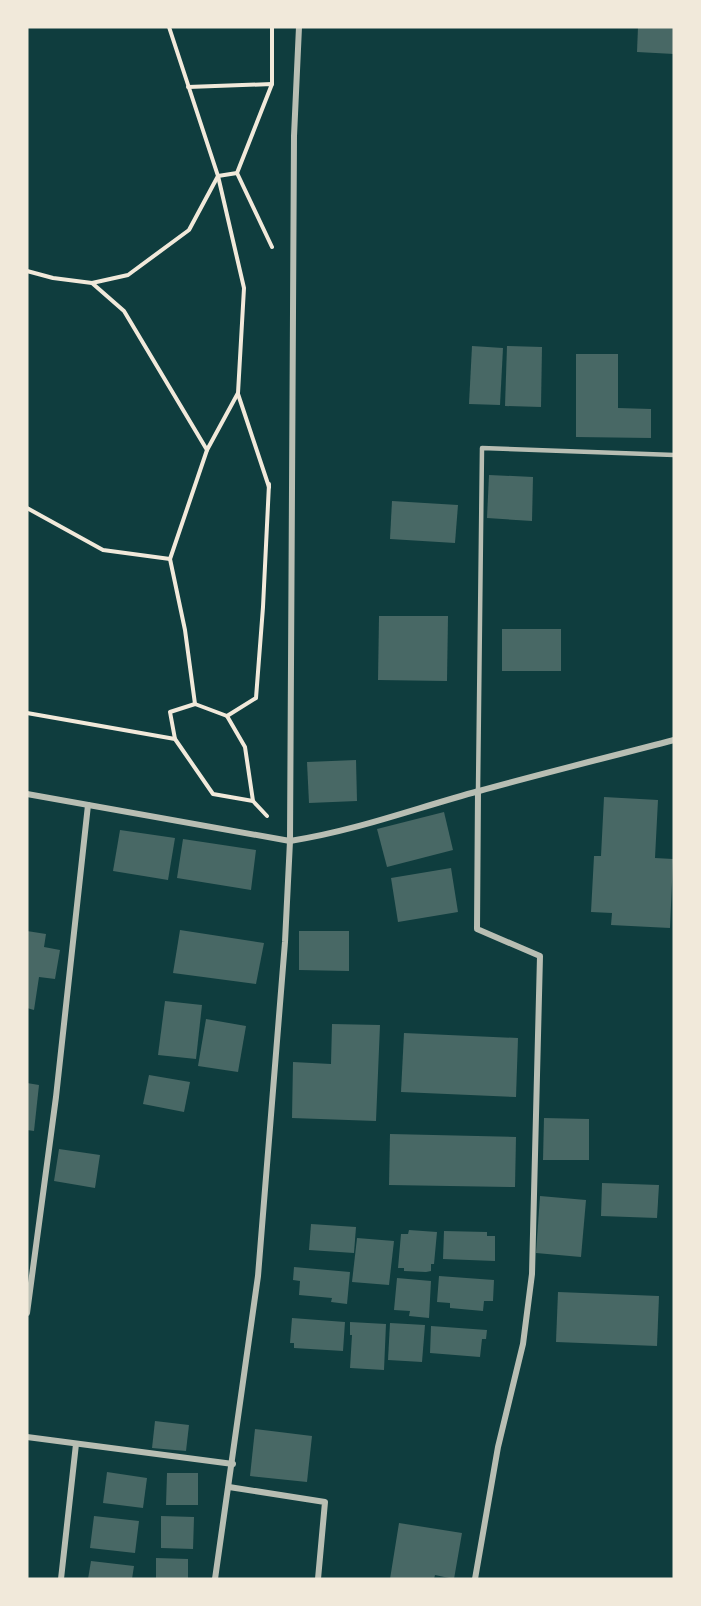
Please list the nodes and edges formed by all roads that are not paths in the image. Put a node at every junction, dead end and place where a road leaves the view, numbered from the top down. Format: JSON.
{"nodes":[{"id":1,"x":299,"y":27,"type":"edge"},
{"id":2,"x":674,"y":455,"type":"edge"},
{"id":3,"x":674,"y":740,"type":"edge"},
{"id":4,"x":478,"y":791,"type":"junction"},
{"id":5,"x":27,"y":794,"type":"edge"},
{"id":6,"x":88,"y":805,"type":"junction"},
{"id":7,"x":290,"y":841,"type":"junction"},
{"id":8,"x":27,"y":1313,"type":"edge"},
{"id":9,"x":27,"y":1437,"type":"edge"},
{"id":10,"x":76,"y":1444,"type":"junction"},
{"id":11,"x":233,"y":1464,"type":"junction"},
{"id":12,"x":229,"y":1487,"type":"junction"},
{"id":13,"x":61,"y":1579,"type":"edge"},
{"id":14,"x":215,"y":1579,"type":"edge"},
{"id":15,"x":318,"y":1579,"type":"edge"},
{"id":16,"x":475,"y":1579,"type":"edge"}],
"edges":[{"from":1,"to":7,"type":"street"},
{"from":2,"to":4,"type":"lane"},
{"from":3,"to":4,"type":"street"},
{"from":4,"to":7,"type":"street"},
{"from":4,"to":16,"type":"street"},
{"from":5,"to":6,"type":"street"},
{"from":6,"to":7,"type":"street"},
{"from":6,"to":8,"type":"street"},
{"from":7,"to":11,"type":"street"},
{"from":9,"to":10,"type":"street"},
{"from":10,"to":11,"type":"street"},
{"from":10,"to":13,"type":"street"},
{"from":11,"to":12,"type":"street"},
{"from":12,"to":14,"type":"street"},
{"from":12,"to":15,"type":"street"}]}
